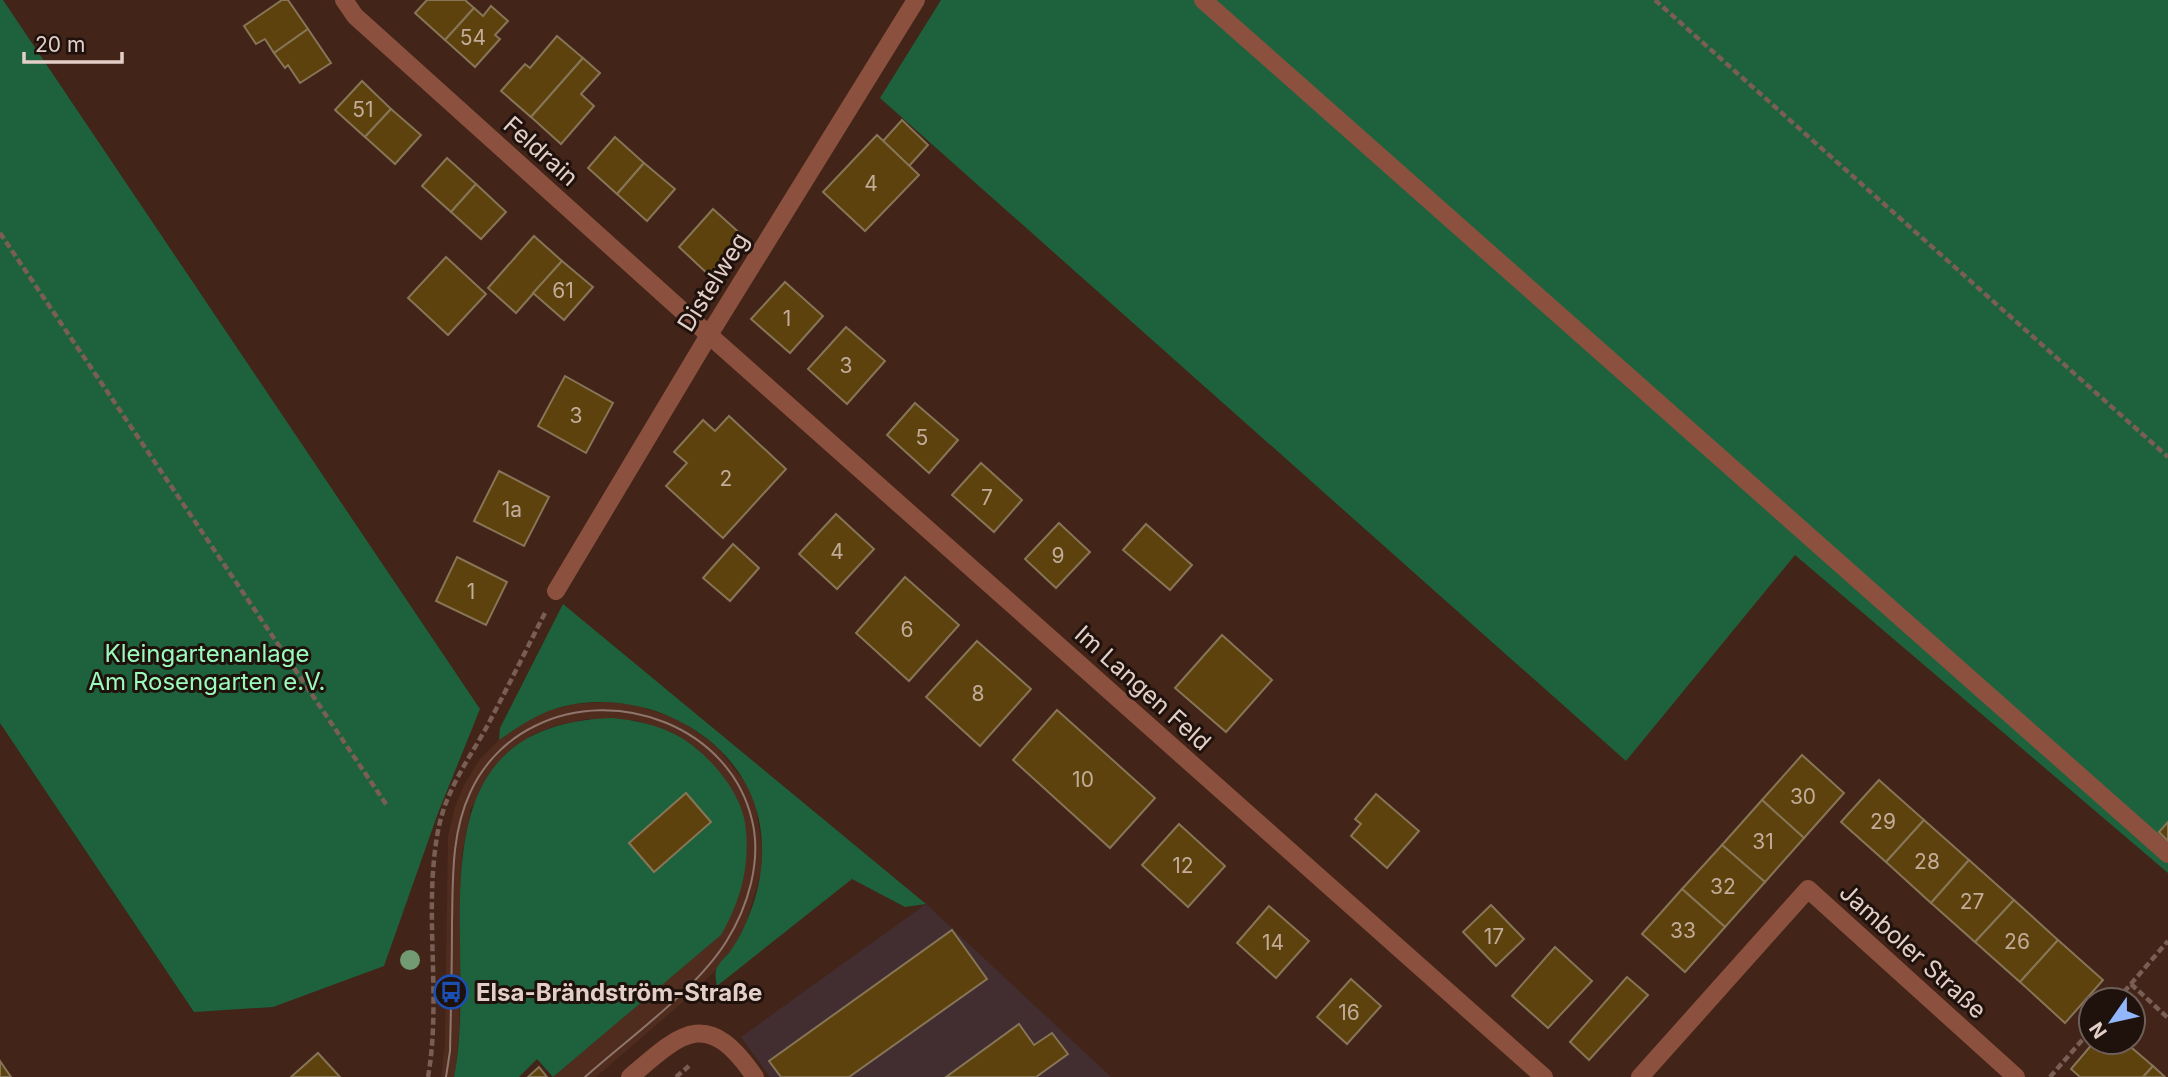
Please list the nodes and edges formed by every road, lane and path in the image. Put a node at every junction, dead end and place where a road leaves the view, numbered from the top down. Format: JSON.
{"nodes":[{"id":1,"x":344,"y":0,"type":"edge"},
{"id":2,"x":916,"y":0,"type":"edge"},
{"id":3,"x":1203,"y":0,"type":"edge"},
{"id":4,"x":1655,"y":0,"type":"edge"},
{"id":5,"x":0,"y":233,"type":"edge"},
{"id":6,"x":709,"y":335,"type":"junction"},
{"id":7,"x":2168,"y":457,"type":"edge"},
{"id":8,"x":556,"y":591,"type":"joint"},
{"id":9,"x":388,"y":807,"type":"dead end"},
{"id":10,"x":2168,"y":854,"type":"edge"},
{"id":11,"x":2168,"y":941,"type":"edge"},
{"id":12,"x":2131,"y":984,"type":"joint"},
{"id":13,"x":2168,"y":1017,"type":"edge"},
{"id":14,"x":2077,"y":1046,"type":"edge"},
{"id":15,"x":428,"y":1077,"type":"edge"},
{"id":16,"x":630,"y":1077,"type":"edge"},
{"id":17,"x":754,"y":1077,"type":"edge"},
{"id":18,"x":1544,"y":1077,"type":"edge"},
{"id":19,"x":1640,"y":1077,"type":"edge"},
{"id":20,"x":2016,"y":1077,"type":"edge"},
{"id":21,"x":2050,"y":1077,"type":"edge"}],
"edges":[{"from":1,"to":6,"type":"street","name":"Feldrain"},
{"from":2,"to":6,"type":"street","name":"Distelweg"},
{"from":3,"to":10,"type":"street"},
{"from":4,"to":7,"type":"path"},
{"from":5,"to":9,"type":"path"},
{"from":6,"to":8,"type":"street","name":"Distelweg"},
{"from":6,"to":18,"type":"street","name":"Im Langen Feld"},
{"from":8,"to":15,"type":"path"},
{"from":11,"to":12,"type":"path"},
{"from":12,"to":13,"type":"path"},
{"from":14,"to":21,"type":"path"},
{"from":16,"to":17,"type":"street"},
{"from":19,"to":20,"type":"street","name":"Jamboler Straße"}]}
